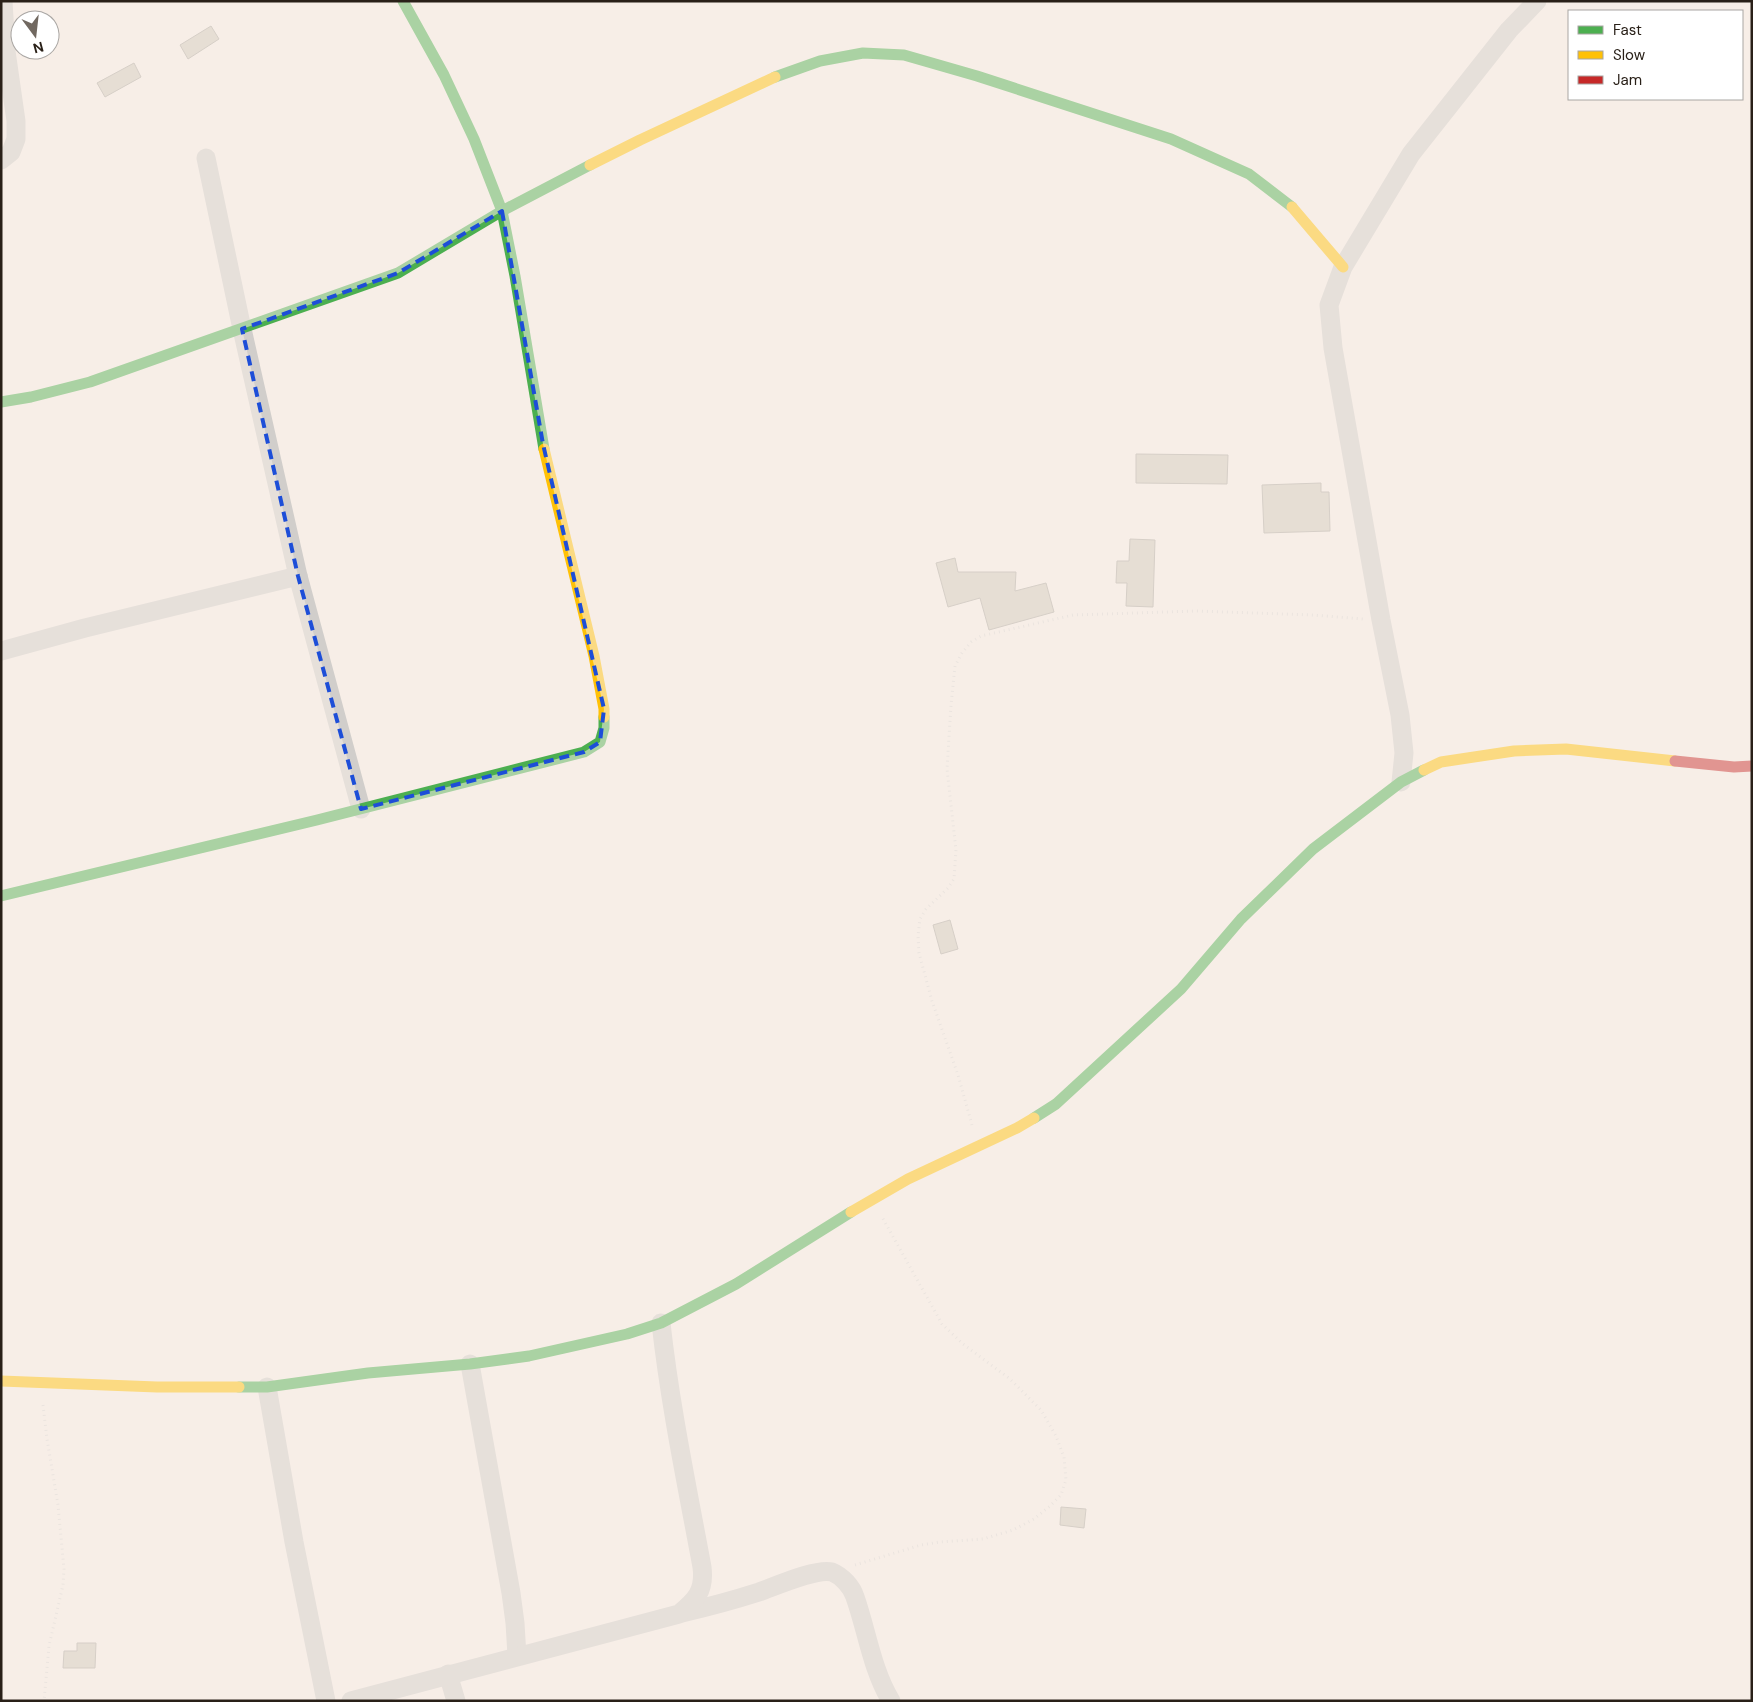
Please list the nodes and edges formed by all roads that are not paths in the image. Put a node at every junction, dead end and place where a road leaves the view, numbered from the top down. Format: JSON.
{"nodes":[{"id":1,"x":3,"y":1,"type":"edge"},
{"id":2,"x":403,"y":1,"type":"edge"},
{"id":3,"x":1537,"y":1,"type":"edge"},
{"id":4,"x":206,"y":158,"type":"dead end"},
{"id":5,"x":1,"y":160,"type":"edge"},
{"id":6,"x":502,"y":211,"type":"junction"},
{"id":7,"x":1343,"y":267,"type":"junction"},
{"id":8,"x":242,"y":329,"type":"junction"},
{"id":9,"x":1,"y":402,"type":"edge"},
{"id":10,"x":298,"y":576,"type":"junction"},
{"id":11,"x":1,"y":651,"type":"edge"},
{"id":12,"x":1752,"y":766,"type":"edge"},
{"id":13,"x":1402,"y":782,"type":"junction"},
{"id":14,"x":361,"y":809,"type":"junction"},
{"id":15,"x":1,"y":896,"type":"edge"},
{"id":16,"x":661,"y":1323,"type":"junction"},
{"id":17,"x":470,"y":1364,"type":"junction"},
{"id":18,"x":1,"y":1381,"type":"edge"},
{"id":19,"x":267,"y":1387,"type":"junction"},
{"id":20,"x":679,"y":1614,"type":"junction"},
{"id":21,"x":517,"y":1656,"type":"junction"},
{"id":22,"x":448,"y":1674,"type":"junction"},
{"id":23,"x":326,"y":1701,"type":"edge"},
{"id":24,"x":352,"y":1701,"type":"edge"},
{"id":25,"x":456,"y":1701,"type":"edge"},
{"id":26,"x":891,"y":1701,"type":"edge"}],
"edges":[{"from":1,"to":5,"type":"street"},
{"from":2,"to":6,"type":"street"},
{"from":3,"to":7,"type":"street"},
{"from":4,"to":8,"type":"street"},
{"from":6,"to":7,"type":"street"},
{"from":6,"to":8,"type":"street"},
{"from":6,"to":14,"type":"street"},
{"from":7,"to":13,"type":"street"},
{"from":8,"to":9,"type":"street"},
{"from":8,"to":10,"type":"street"},
{"from":10,"to":11,"type":"street"},
{"from":10,"to":14,"type":"street"},
{"from":12,"to":13,"type":"street"},
{"from":13,"to":16,"type":"street"},
{"from":14,"to":15,"type":"street"},
{"from":16,"to":17,"type":"street"},
{"from":16,"to":20,"type":"street"},
{"from":17,"to":19,"type":"street"},
{"from":17,"to":21,"type":"street"},
{"from":18,"to":19,"type":"street"},
{"from":19,"to":23,"type":"street"},
{"from":20,"to":21,"type":"street"},
{"from":20,"to":26,"type":"street"},
{"from":21,"to":22,"type":"street"},
{"from":22,"to":24,"type":"street"},
{"from":22,"to":25,"type":"street"}]}
